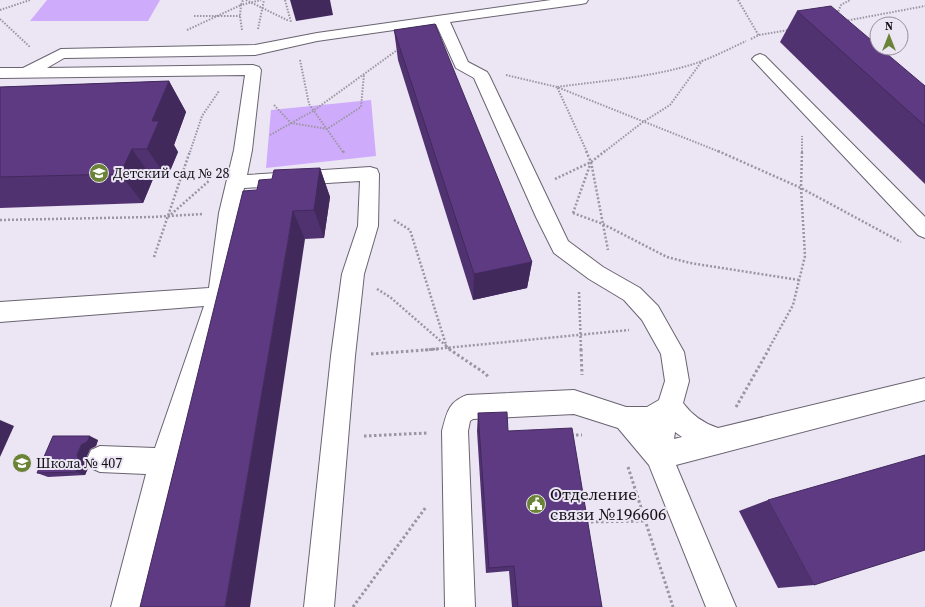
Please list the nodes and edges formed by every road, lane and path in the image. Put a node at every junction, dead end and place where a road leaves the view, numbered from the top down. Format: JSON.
{"nodes":[{"id":1,"x":30,"y":0,"type":"edge"},
{"id":2,"x":243,"y":0,"type":"edge"},
{"id":3,"x":261,"y":0,"type":"edge"},
{"id":4,"x":264,"y":0,"type":"edge"},
{"id":5,"x":581,"y":0,"type":"edge"},
{"id":6,"x":738,"y":0,"type":"edge"},
{"id":7,"x":850,"y":0,"type":"edge"},
{"id":8,"x":241,"y":5,"type":"junction"},
{"id":9,"x":922,"y":6,"type":"dead end"},
{"id":10,"x":925,"y":8,"type":"edge"},
{"id":11,"x":0,"y":10,"type":"edge"},
{"id":12,"x":194,"y":16,"type":"dead end"},
{"id":13,"x":214,"y":16,"type":"junction"},
{"id":14,"x":240,"y":16,"type":"junction"},
{"id":15,"x":835,"y":17,"type":"edge"},
{"id":16,"x":0,"y":19,"type":"edge"},
{"id":17,"x":441,"y":19,"type":"junction"},
{"id":18,"x":847,"y":21,"type":"edge"},
{"id":19,"x":853,"y":26,"type":"edge"},
{"id":20,"x":296,"y":41,"type":"junction"},
{"id":21,"x":404,"y":44,"type":"edge"},
{"id":22,"x":250,"y":45,"type":"junction"},
{"id":23,"x":760,"y":59,"type":"joint"},
{"id":24,"x":702,"y":61,"type":"dead end"},
{"id":25,"x":33,"y":68,"type":"junction"},
{"id":26,"x":0,"y":73,"type":"edge"},
{"id":27,"x":364,"y":74,"type":"junction"},
{"id":28,"x":246,"y":75,"type":"junction"},
{"id":29,"x":481,"y":75,"type":"junction"},
{"id":30,"x":557,"y":87,"type":"junction"},
{"id":31,"x":803,"y":104,"type":"junction"},
{"id":32,"x":313,"y":111,"type":"junction"},
{"id":33,"x":643,"y":122,"type":"junction"},
{"id":34,"x":291,"y":123,"type":"junction"},
{"id":35,"x":327,"y":129,"type":"junction"},
{"id":36,"x":242,"y":150,"type":"junction"},
{"id":37,"x":591,"y":162,"type":"junction"},
{"id":38,"x":349,"y":175,"type":"junction"},
{"id":39,"x":235,"y":182,"type":"junction"},
{"id":40,"x":801,"y":188,"type":"junction"},
{"id":41,"x":537,"y":197,"type":"junction"},
{"id":42,"x":368,"y":203,"type":"junction"},
{"id":43,"x":229,"y":213,"type":"junction"},
{"id":44,"x":574,"y":213,"type":"junction"},
{"id":45,"x":168,"y":217,"type":"junction"},
{"id":46,"x":0,"y":220,"type":"edge"},
{"id":47,"x":603,"y":224,"type":"junction"},
{"id":48,"x":925,"y":230,"type":"edge"},
{"id":49,"x":904,"y":244,"type":"dead end"},
{"id":50,"x":568,"y":252,"type":"junction"},
{"id":51,"x":154,"y":257,"type":"dead end"},
{"id":52,"x":353,"y":274,"type":"junction"},
{"id":53,"x":799,"y":280,"type":"junction"},
{"id":54,"x":614,"y":284,"type":"junction"},
{"id":55,"x":219,"y":296,"type":"junction"},
{"id":56,"x":0,"y":312,"type":"edge"},
{"id":57,"x":448,"y":348,"type":"junction"},
{"id":58,"x":925,"y":389,"type":"edge"},
{"id":59,"x":582,"y":404,"type":"junction"},
{"id":60,"x":510,"y":405,"type":"junction"},
{"id":61,"x":670,"y":407,"type":"junction"},
{"id":62,"x":626,"y":419,"type":"junction"},
{"id":63,"x":455,"y":431,"type":"junction"},
{"id":64,"x":587,"y":434,"type":"dead end"},
{"id":65,"x":565,"y":435,"type":"edge"},
{"id":66,"x":335,"y":438,"type":"junction"},
{"id":67,"x":717,"y":441,"type":"junction"},
{"id":68,"x":659,"y":456,"type":"junction"},
{"id":69,"x":100,"y":459,"type":"dead end"},
{"id":70,"x":164,"y":461,"type":"junction"},
{"id":71,"x":626,"y":462,"type":"dead end"},
{"id":72,"x":428,"y":505,"type":"dead end"},
{"id":73,"x":646,"y":521,"type":"junction"},
{"id":74,"x":582,"y":522,"type":"edge"},
{"id":75,"x":126,"y":607,"type":"edge"},
{"id":76,"x":318,"y":607,"type":"edge"},
{"id":77,"x":353,"y":607,"type":"edge"},
{"id":78,"x":460,"y":607,"type":"edge"},
{"id":79,"x":674,"y":607,"type":"edge"},
{"id":80,"x":721,"y":607,"type":"edge"}],
"edges":[{"from":1,"to":11,"type":"path"},
{"from":2,"to":8,"type":"path"},
{"from":3,"to":8,"type":"path"},
{"from":4,"to":22,"type":"path"},
{"from":5,"to":17,"type":"lane"},
{"from":6,"to":23,"type":"path"},
{"from":7,"to":15,"type":"path"},
{"from":8,"to":13,"type":"path"},
{"from":8,"to":14,"type":"path"},
{"from":9,"to":10,"type":"path"},
{"from":12,"to":13,"type":"path"},
{"from":13,"to":14,"type":"path"},
{"from":14,"to":22,"type":"path"},
{"from":16,"to":25,"type":"path"},
{"from":17,"to":20,"type":"lane"},
{"from":17,"to":29,"type":"lane"},
{"from":18,"to":19,"type":"path"},
{"from":20,"to":22,"type":"lane"},
{"from":20,"to":32,"type":"path"},
{"from":21,"to":27,"type":"path"},
{"from":22,"to":25,"type":"lane"},
{"from":22,"to":28,"type":"lane"},
{"from":23,"to":31,"type":"lane"},
{"from":24,"to":33,"type":"path"},
{"from":25,"to":26,"type":"lane"},
{"from":25,"to":28,"type":"lane"},
{"from":27,"to":32,"type":"path"},
{"from":27,"to":35,"type":"path"},
{"from":28,"to":34,"type":"path"},
{"from":28,"to":36,"type":"lane"},
{"from":28,"to":45,"type":"path"},
{"from":29,"to":30,"type":"path"},
{"from":29,"to":41,"type":"lane"},
{"from":30,"to":33,"type":"path"},
{"from":30,"to":37,"type":"path"},
{"from":31,"to":40,"type":"path"},
{"from":31,"to":48,"type":"lane"},
{"from":32,"to":34,"type":"path"},
{"from":32,"to":35,"type":"path"},
{"from":33,"to":37,"type":"path"},
{"from":33,"to":40,"type":"path"},
{"from":34,"to":35,"type":"path"},
{"from":34,"to":36,"type":"path"},
{"from":35,"to":38,"type":"path"},
{"from":36,"to":39,"type":"lane"},
{"from":36,"to":45,"type":"path"},
{"from":37,"to":41,"type":"path"},
{"from":37,"to":44,"type":"path"},
{"from":37,"to":47,"type":"path"},
{"from":38,"to":39,"type":"lane"},
{"from":38,"to":42,"type":"lane"},
{"from":39,"to":43,"type":"lane"},
{"from":40,"to":49,"type":"path"},
{"from":40,"to":53,"type":"path"},
{"from":41,"to":44,"type":"path"},
{"from":41,"to":50,"type":"lane"},
{"from":42,"to":52,"type":"lane"},
{"from":42,"to":57,"type":"path"},
{"from":43,"to":45,"type":"path"},
{"from":43,"to":55,"type":"lane"},
{"from":44,"to":47,"type":"path"},
{"from":44,"to":50,"type":"path"},
{"from":45,"to":46,"type":"path"},
{"from":45,"to":51,"type":"path"},
{"from":47,"to":53,"type":"path"},
{"from":47,"to":54,"type":"path"},
{"from":50,"to":54,"type":"lane"},
{"from":50,"to":59,"type":"path"},
{"from":52,"to":57,"type":"path"},
{"from":52,"to":66,"type":"lane"},
{"from":53,"to":67,"type":"path"},
{"from":54,"to":61,"type":"lane"},
{"from":55,"to":56,"type":"lane"},
{"from":55,"to":70,"type":"lane"},
{"from":57,"to":60,"type":"path"},
{"from":58,"to":67,"type":"lane"},
{"from":59,"to":60,"type":"lane"},
{"from":59,"to":62,"type":"lane"},
{"from":60,"to":63,"type":"lane"},
{"from":61,"to":62,"type":"lane"},
{"from":61,"to":67,"type":"lane"},
{"from":61,"to":68,"type":"lane"},
{"from":62,"to":68,"type":"lane"},
{"from":63,"to":66,"type":"path"},
{"from":63,"to":78,"type":"lane"},
{"from":64,"to":65,"type":"path"},
{"from":66,"to":76,"type":"lane"},
{"from":67,"to":68,"type":"lane"},
{"from":68,"to":80,"type":"lane"},
{"from":69,"to":70,"type":"lane"},
{"from":70,"to":75,"type":"lane"},
{"from":71,"to":73,"type":"path"},
{"from":72,"to":77,"type":"path"},
{"from":73,"to":74,"type":"path"},
{"from":73,"to":79,"type":"path"}]}
